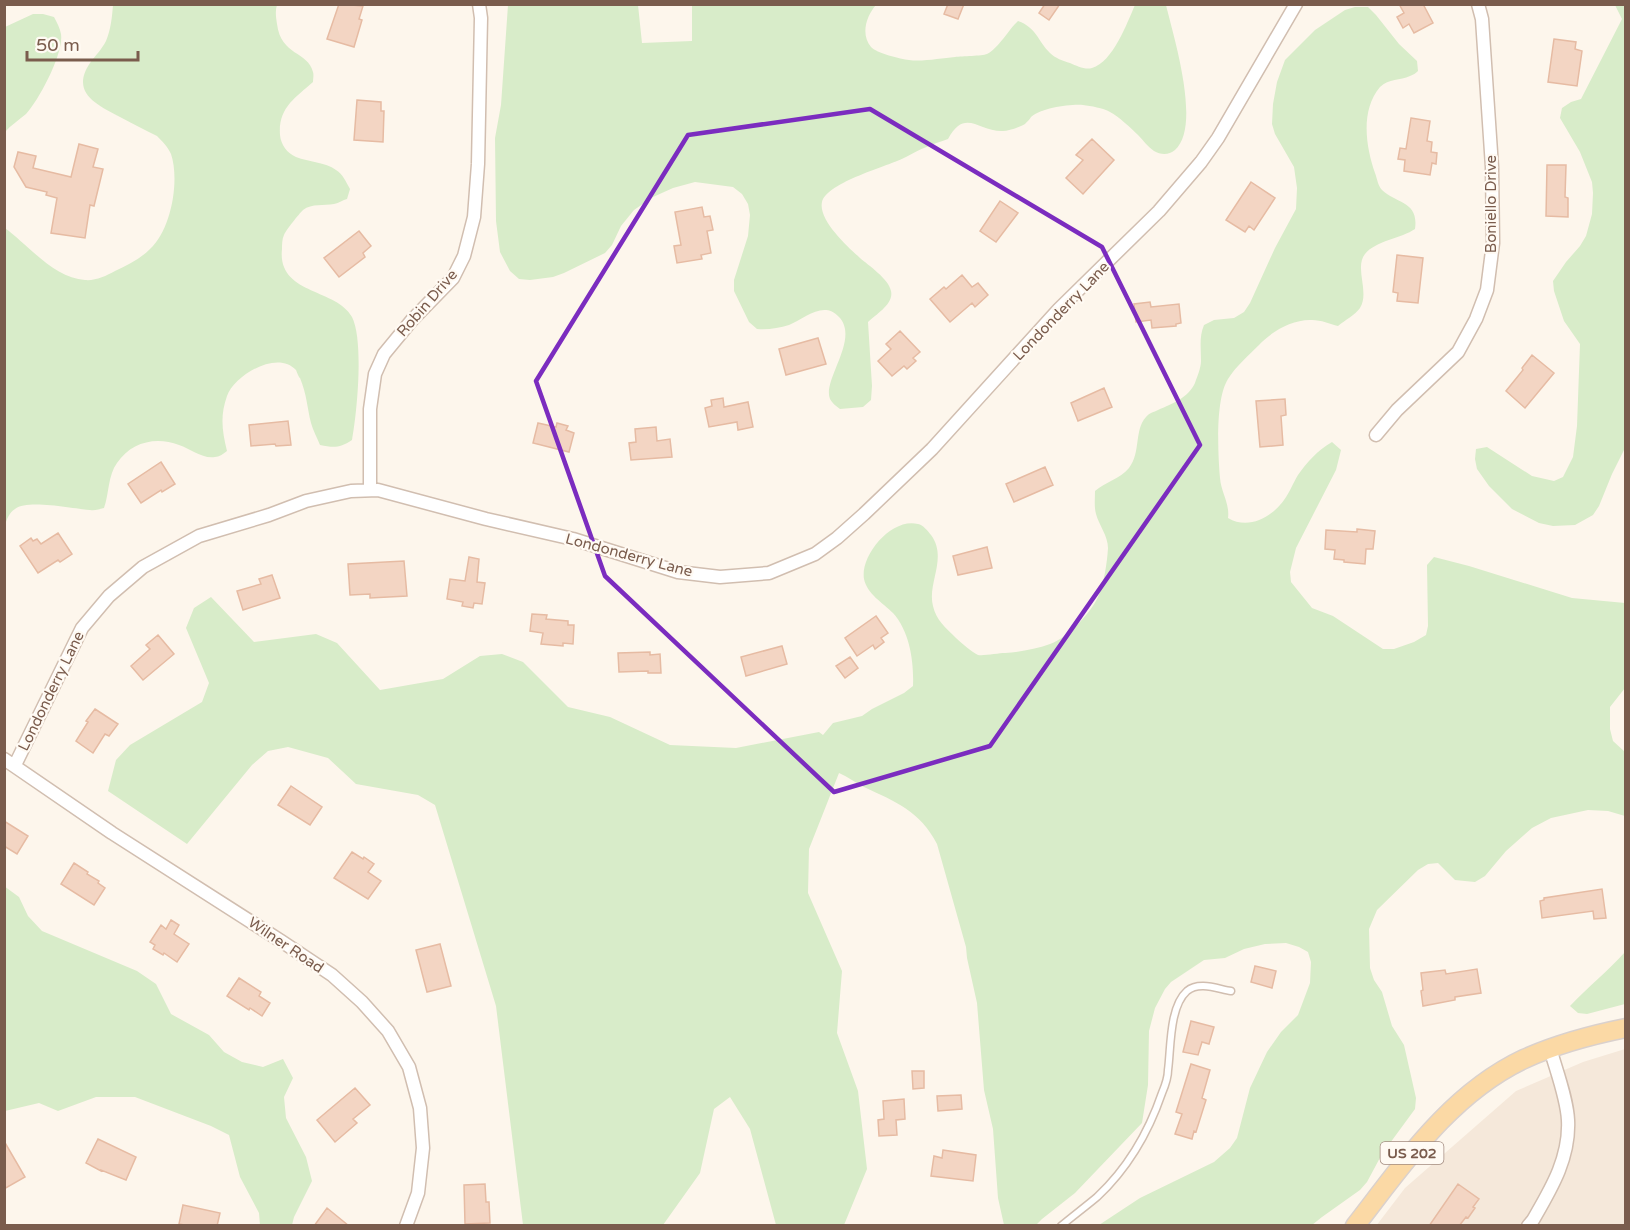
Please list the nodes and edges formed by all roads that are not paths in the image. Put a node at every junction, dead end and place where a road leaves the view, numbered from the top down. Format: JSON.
{"nodes":[{"id":1,"x":479,"y":4,"type":"edge"},
{"id":2,"x":1296,"y":4,"type":"edge"},
{"id":3,"x":1478,"y":4,"type":"edge"},
{"id":4,"x":1376,"y":435,"type":"dead end"},
{"id":5,"x":370,"y":490,"type":"junction"},
{"id":6,"x":10,"y":762,"type":"edge"},
{"id":7,"x":1232,"y":992,"type":"dead end"},
{"id":8,"x":1626,"y":1028,"type":"edge"},
{"id":9,"x":1550,"y":1048,"type":"junction"},
{"id":10,"x":406,"y":1226,"type":"edge"},
{"id":11,"x":1061,"y":1226,"type":"edge"},
{"id":12,"x":1355,"y":1226,"type":"edge"},
{"id":13,"x":1528,"y":1226,"type":"edge"}],
"edges":[{"from":1,"to":5,"type":"street","name":"Robin Drive"},
{"from":2,"to":5,"type":"street","name":"Londonderry Lane"},
{"from":3,"to":4,"type":"street","name":"Boniello Drive"},
{"from":5,"to":6,"type":"street","name":"Londonderry Lane"},
{"from":6,"to":10,"type":"street","name":"Wilner Road"},
{"from":7,"to":11,"type":"lane"},
{"from":8,"to":9,"type":"main road","number":"US 202"},
{"from":9,"to":12,"type":"main road","number":"US 202"},
{"from":9,"to":13,"type":"street"}]}
